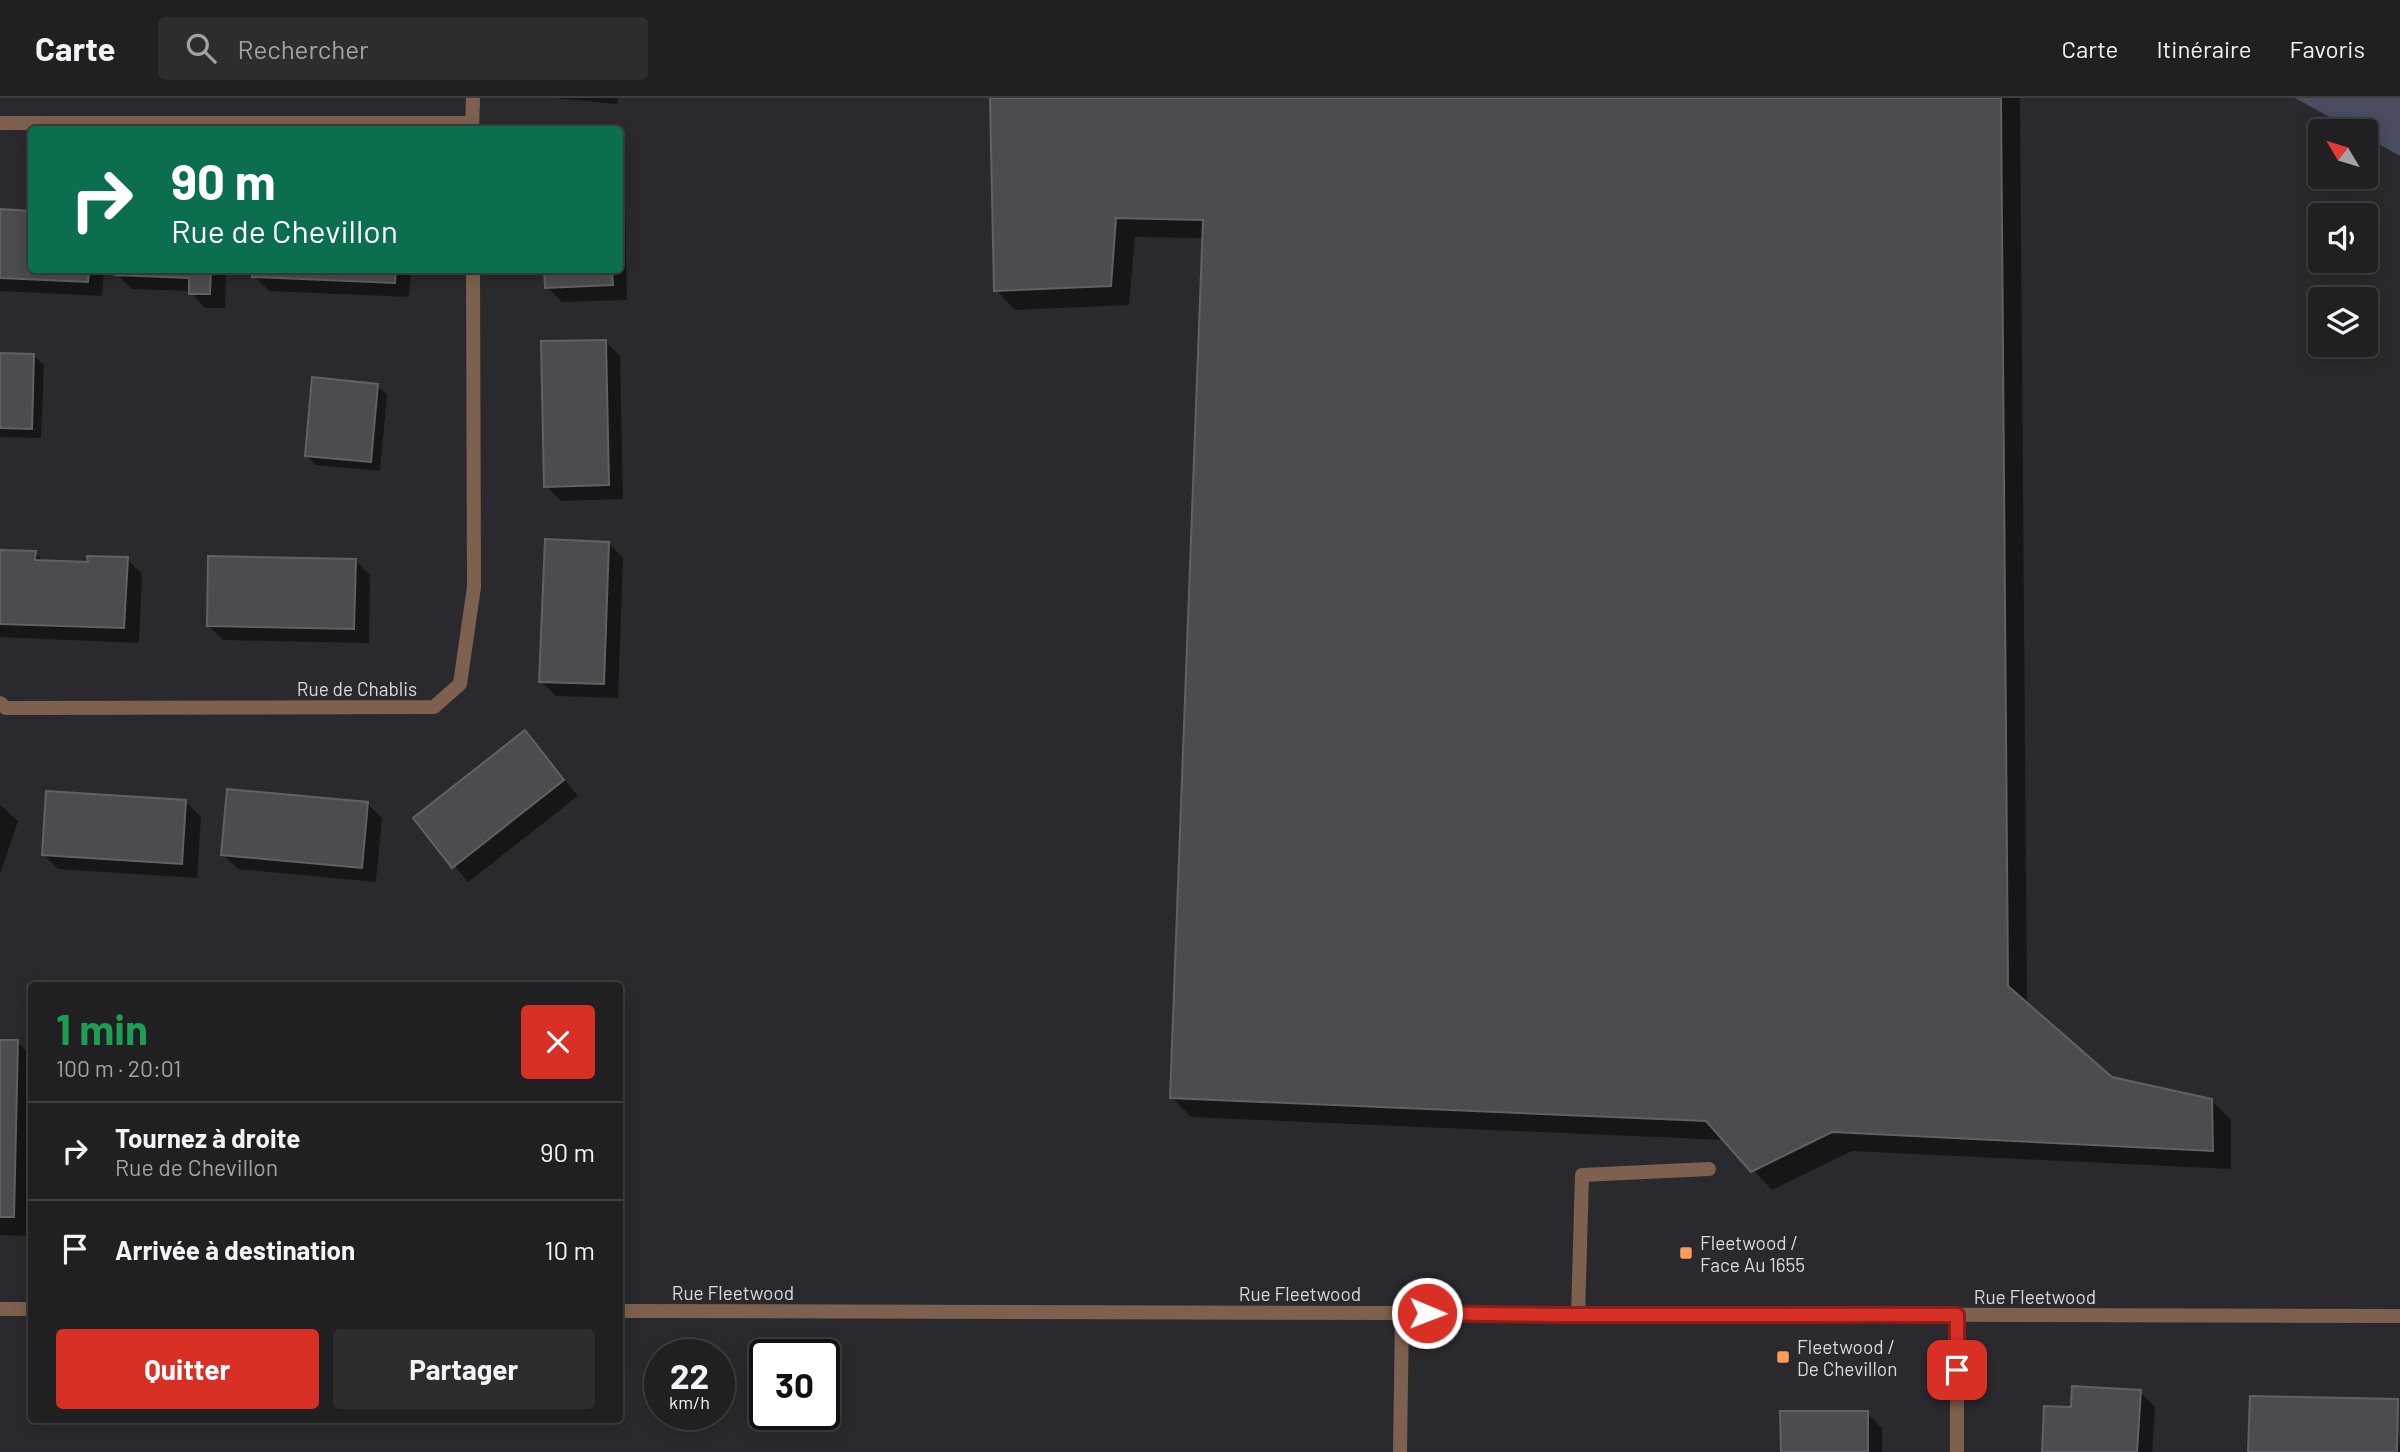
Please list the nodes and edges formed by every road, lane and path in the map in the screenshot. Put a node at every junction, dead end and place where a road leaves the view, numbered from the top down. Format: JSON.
{"nodes":[{"id":1,"x":473,"y":98,"type":"edge"},
{"id":2,"x":0,"y":123,"type":"edge"},
{"id":3,"x":472,"y":126,"type":"edge"},
{"id":4,"x":473,"y":273,"type":"edge"},
{"id":5,"x":0,"y":702,"type":"edge"},
{"id":6,"x":1709,"y":1169,"type":"dead end"},
{"id":7,"x":0,"y":1309,"type":"edge"},
{"id":8,"x":28,"y":1309,"type":"edge"},
{"id":9,"x":623,"y":1311,"type":"edge"},
{"id":10,"x":1402,"y":1313,"type":"junction"},
{"id":11,"x":1957,"y":1315,"type":"junction"},
{"id":12,"x":1578,"y":1316,"type":"junction"},
{"id":13,"x":2400,"y":1317,"type":"edge"},
{"id":14,"x":1400,"y":1452,"type":"edge"},
{"id":15,"x":1956,"y":1452,"type":"edge"}],
"edges":[{"from":1,"to":3,"type":"street"},
{"from":2,"to":3,"type":"street"},
{"from":4,"to":5,"type":"street","name":"Rue de Chablis"},
{"from":6,"to":12,"type":"street"},
{"from":7,"to":8,"type":"street"},
{"from":9,"to":10,"type":"street","name":"Rue Fleetwood"},
{"from":10,"to":12,"type":"street","name":"Rue Fleetwood"},
{"from":10,"to":14,"type":"street"},
{"from":11,"to":12,"type":"street","name":"Rue Fleetwood"},
{"from":11,"to":13,"type":"street","name":"Rue Fleetwood"},
{"from":11,"to":15,"type":"street"}]}
